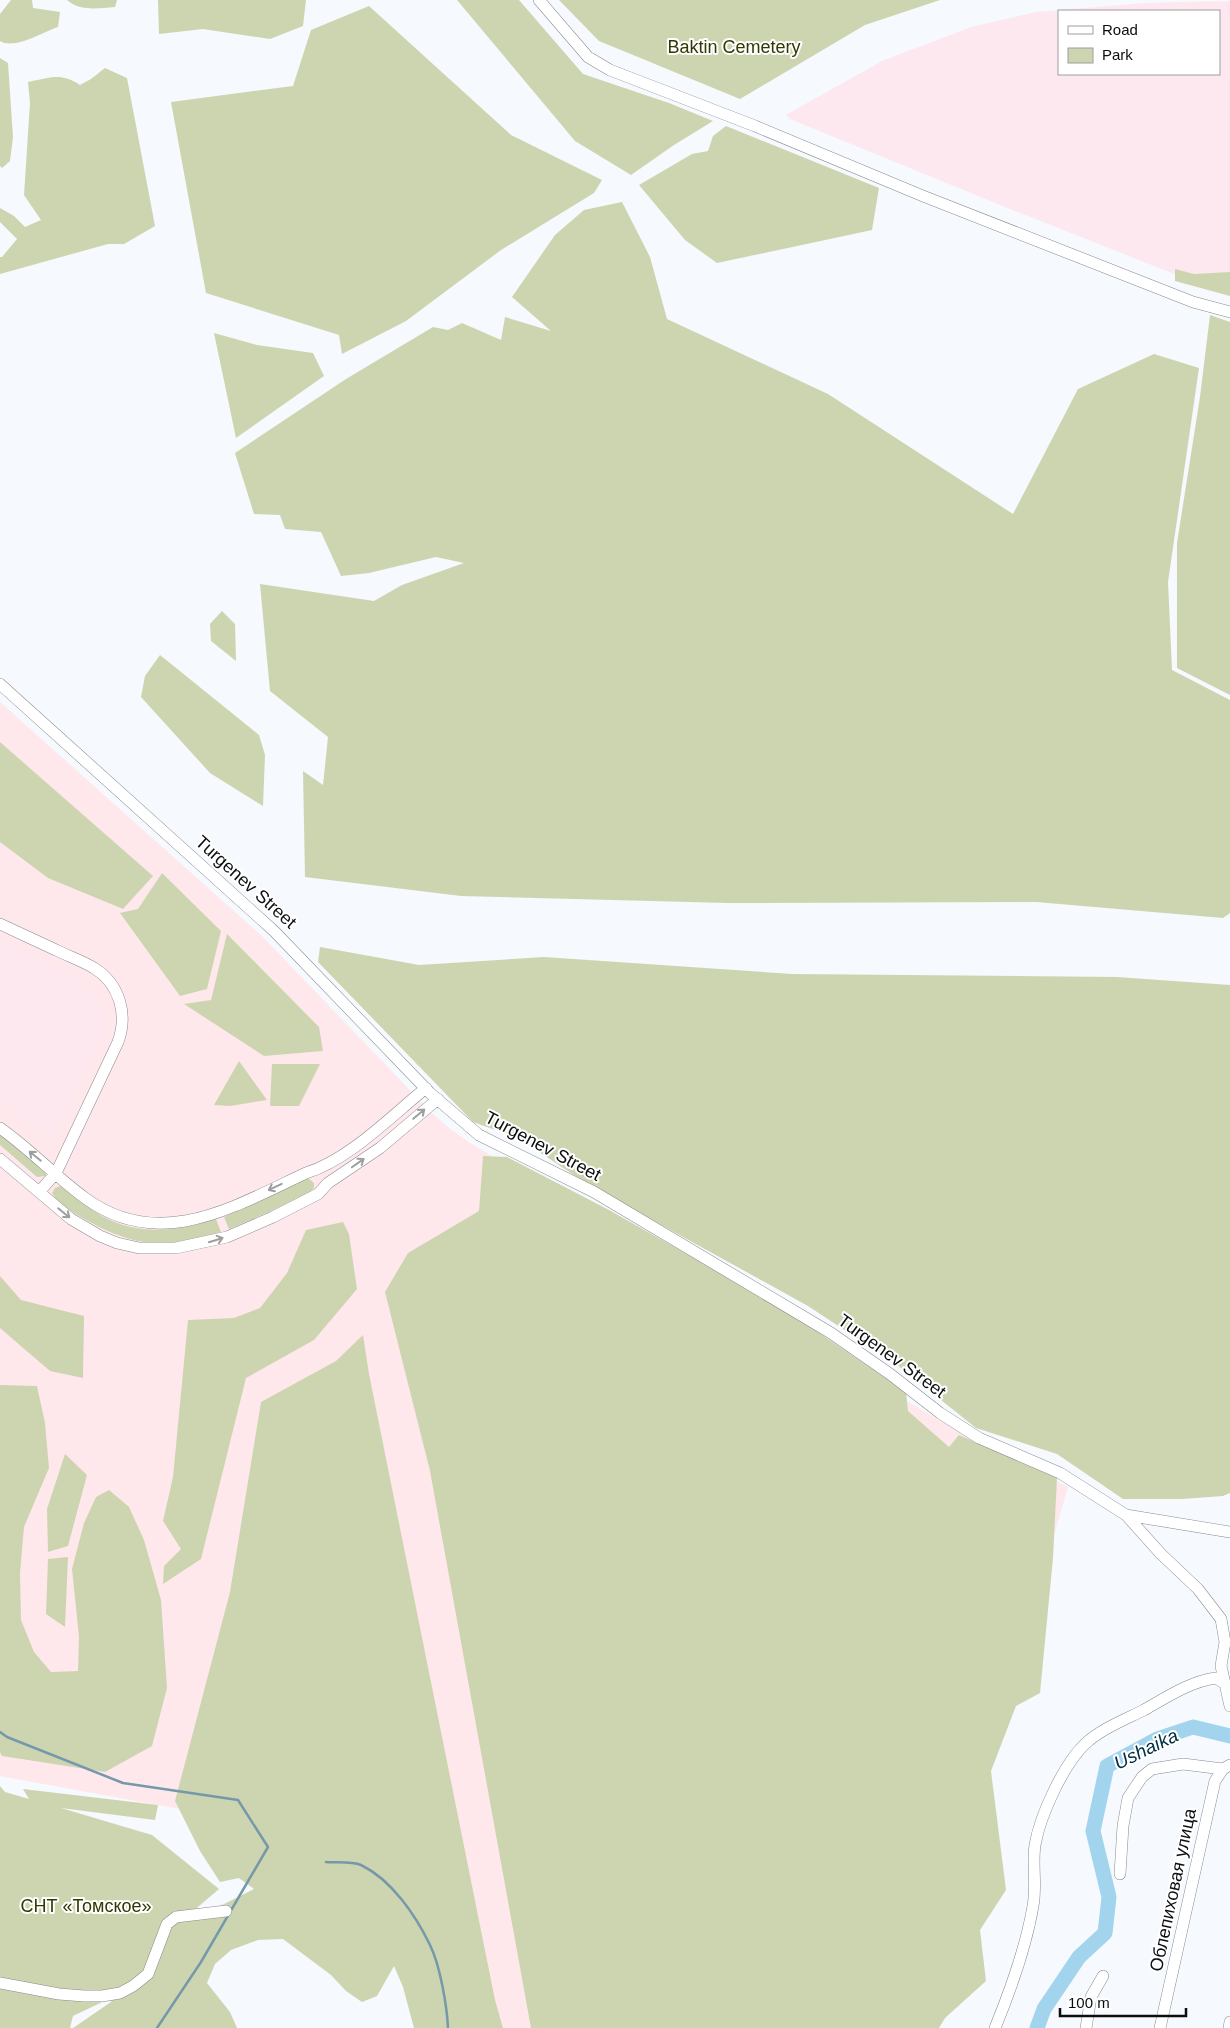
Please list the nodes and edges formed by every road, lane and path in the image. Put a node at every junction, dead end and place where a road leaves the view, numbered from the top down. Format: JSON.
{"nodes":[{"id":1,"x":539,"y":0,"type":"edge"},
{"id":2,"x":1230,"y":312,"type":"edge"},
{"id":3,"x":0,"y":684,"type":"edge"},
{"id":4,"x":0,"y":924,"type":"edge"},
{"id":5,"x":426,"y":1088,"type":"junction"},
{"id":6,"x":438,"y":1099,"type":"junction"},
{"id":7,"x":0,"y":1128,"type":"edge"},
{"id":8,"x":0,"y":1159,"type":"edge"},
{"id":9,"x":56,"y":1173,"type":"junction"},
{"id":10,"x":306,"y":1173,"type":"junction"},
{"id":11,"x":39,"y":1192,"type":"junction"},
{"id":12,"x":319,"y":1193,"type":"junction"},
{"id":13,"x":1126,"y":1515,"type":"junction"},
{"id":14,"x":1230,"y":1532,"type":"edge"},
{"id":15,"x":1227,"y":1685,"type":"edge"},
{"id":16,"x":1230,"y":1706,"type":"edge"},
{"id":17,"x":1227,"y":1767,"type":"edge"},
{"id":18,"x":1120,"y":1874,"type":"dead end"},
{"id":19,"x":226,"y":1911,"type":"dead end"},
{"id":20,"x":1103,"y":1976,"type":"dead end"},
{"id":21,"x":0,"y":1983,"type":"edge"},
{"id":22,"x":1230,"y":2022,"type":"edge"},
{"id":23,"x":995,"y":2028,"type":"edge"},
{"id":24,"x":1086,"y":2028,"type":"edge"},
{"id":25,"x":1160,"y":2028,"type":"edge"},
{"id":26,"x":1229,"y":2028,"type":"edge"}],
"edges":[{"from":1,"to":2,"type":"street"},
{"from":3,"to":5,"type":"street","name":"Turgenev Street"},
{"from":4,"to":9,"type":"street"},
{"from":5,"to":6,"type":"street","name":"Turgenev Street"},
{"from":5,"to":10,"type":"street"},
{"from":12,"to":6,"type":"street","one_way":true},
{"from":6,"to":13,"type":"street","name":"Turgenev Street"},
{"from":9,"to":7,"type":"street","one_way":true},
{"from":8,"to":11,"type":"street"},
{"from":10,"to":9,"type":"street","one_way":true},
{"from":9,"to":11,"type":"street"},
{"from":10,"to":12,"type":"street"},
{"from":11,"to":12,"type":"street","one_way":true},
{"from":13,"to":14,"type":"street"},
{"from":13,"to":15,"type":"street"},
{"from":15,"to":16,"type":"street"},
{"from":15,"to":23,"type":"street"},
{"from":17,"to":18,"type":"street"},
{"from":17,"to":25,"type":"street","name":"Облепиховая улица"},
{"from":19,"to":21,"type":"street"},
{"from":20,"to":24,"type":"street"},
{"from":22,"to":26,"type":"street"}]}
